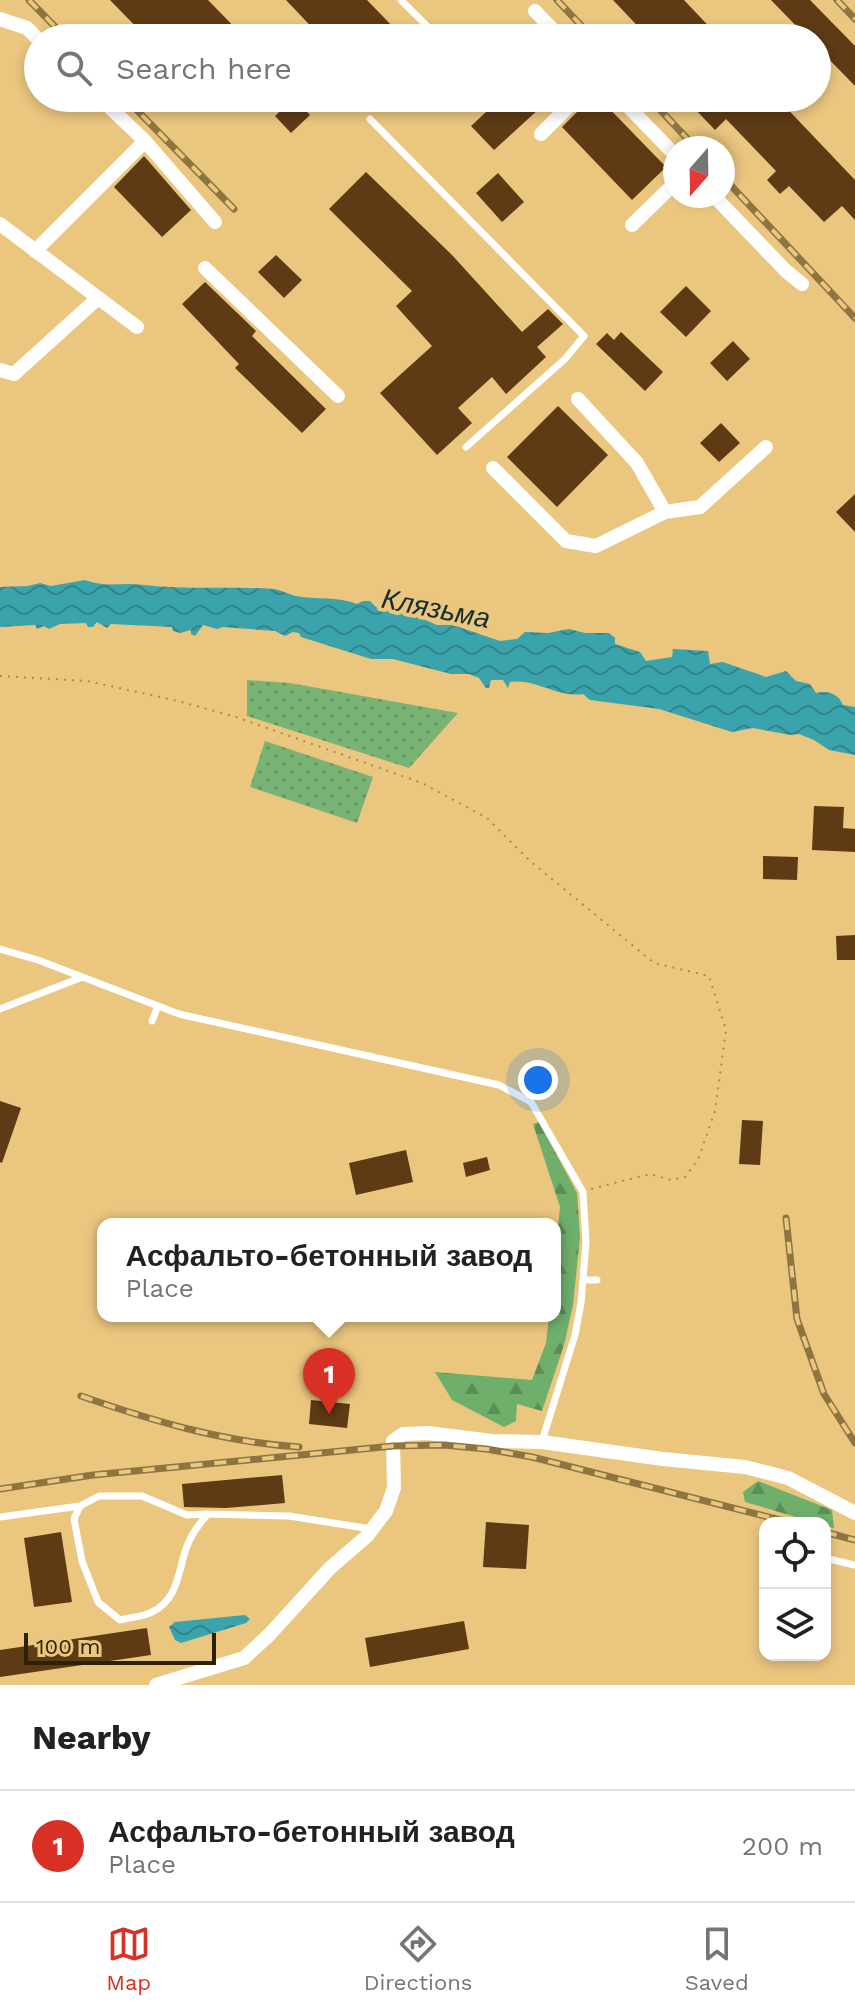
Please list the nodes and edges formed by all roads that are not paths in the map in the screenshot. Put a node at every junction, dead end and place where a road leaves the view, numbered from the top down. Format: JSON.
{"nodes":[{"id":1,"x":401,"y":0,"type":"edge"},
{"id":2,"x":535,"y":11,"type":"dead end"},
{"id":3,"x":0,"y":19,"type":"edge"},
{"id":4,"x":425,"y":24,"type":"edge"},
{"id":5,"x":548,"y":24,"type":"edge"},
{"id":6,"x":24,"y":27,"type":"edge"},
{"id":7,"x":115,"y":112,"type":"edge"},
{"id":8,"x":563,"y":112,"type":"edge"},
{"id":9,"x":634,"y":112,"type":"edge"},
{"id":10,"x":370,"y":119,"type":"dead end"},
{"id":11,"x":541,"y":134,"type":"dead end"},
{"id":12,"x":145,"y":141,"type":"junction"},
{"id":13,"x":663,"y":143,"type":"edge"},
{"id":14,"x":663,"y":195,"type":"edge"},
{"id":15,"x":726,"y":208,"type":"edge"},
{"id":16,"x":215,"y":222,"type":"dead end"},
{"id":17,"x":0,"y":224,"type":"edge"},
{"id":18,"x":632,"y":225,"type":"dead end"},
{"id":19,"x":35,"y":251,"type":"junction"},
{"id":20,"x":205,"y":268,"type":"dead end"},
{"id":21,"x":802,"y":284,"type":"dead end"},
{"id":22,"x":98,"y":298,"type":"junction"},
{"id":23,"x":137,"y":327,"type":"dead end"},
{"id":24,"x":0,"y":370,"type":"edge"},
{"id":25,"x":338,"y":396,"type":"dead end"},
{"id":26,"x":578,"y":399,"type":"dead end"},
{"id":27,"x":466,"y":447,"type":"dead end"},
{"id":28,"x":766,"y":447,"type":"dead end"},
{"id":29,"x":493,"y":468,"type":"dead end"},
{"id":30,"x":665,"y":512,"type":"junction"},
{"id":31,"x":0,"y":949,"type":"edge"},
{"id":32,"x":80,"y":978,"type":"junction"},
{"id":33,"x":158,"y":1006,"type":"junction"},
{"id":34,"x":0,"y":1009,"type":"edge"},
{"id":35,"x":152,"y":1021,"type":"dead end"},
{"id":36,"x":583,"y":1280,"type":"junction"},
{"id":37,"x":597,"y":1280,"type":"dead end"},
{"id":38,"x":542,"y":1442,"type":"junction"},
{"id":39,"x":80,"y":1506,"type":"junction"},
{"id":40,"x":855,"y":1513,"type":"edge"},
{"id":41,"x":208,"y":1514,"type":"junction"},
{"id":42,"x":0,"y":1517,"type":"edge"},
{"id":43,"x":373,"y":1529,"type":"junction"},
{"id":44,"x":831,"y":1559,"type":"edge"},
{"id":45,"x":855,"y":1565,"type":"edge"},
{"id":46,"x":156,"y":1685,"type":"edge"}],
"edges":[{"from":1,"to":4,"type":"lane"},
{"from":2,"to":5,"type":"street"},
{"from":3,"to":6,"type":"street"},
{"from":7,"to":12,"type":"street"},
{"from":8,"to":11,"type":"street"},
{"from":9,"to":13,"type":"street"},
{"from":10,"to":27,"type":"lane"},
{"from":12,"to":16,"type":"street"},
{"from":12,"to":19,"type":"street"},
{"from":14,"to":18,"type":"street"},
{"from":15,"to":21,"type":"street"},
{"from":17,"to":19,"type":"street"},
{"from":19,"to":22,"type":"street"},
{"from":20,"to":25,"type":"street"},
{"from":22,"to":23,"type":"street"},
{"from":22,"to":24,"type":"street"},
{"from":26,"to":30,"type":"street"},
{"from":28,"to":30,"type":"street"},
{"from":29,"to":30,"type":"street"},
{"from":31,"to":32,"type":"lane"},
{"from":32,"to":33,"type":"lane"},
{"from":32,"to":34,"type":"lane"},
{"from":33,"to":35,"type":"lane"},
{"from":33,"to":36,"type":"lane"},
{"from":36,"to":37,"type":"lane"},
{"from":36,"to":38,"type":"lane"},
{"from":38,"to":40,"type":"street"},
{"from":38,"to":43,"type":"street"},
{"from":39,"to":41,"type":"lane"},
{"from":39,"to":41,"type":"lane"},
{"from":39,"to":42,"type":"lane"},
{"from":41,"to":43,"type":"lane"},
{"from":43,"to":46,"type":"street"},
{"from":44,"to":45,"type":"lane"}]}
